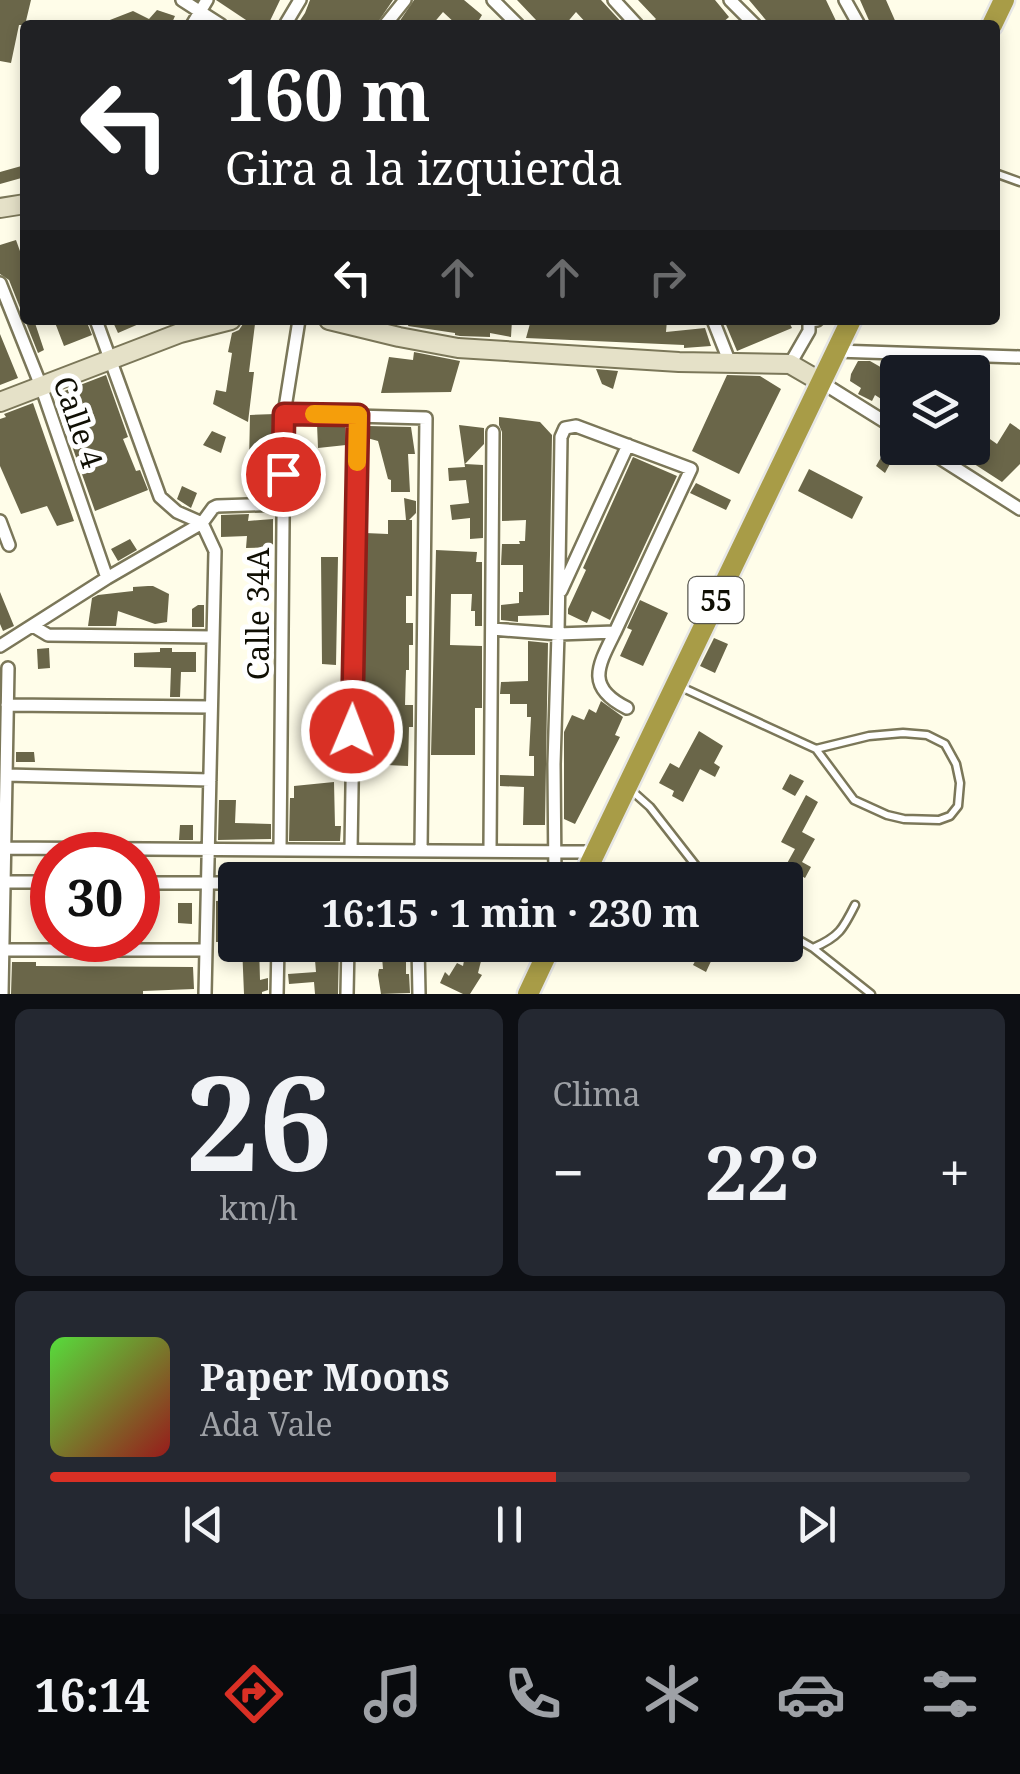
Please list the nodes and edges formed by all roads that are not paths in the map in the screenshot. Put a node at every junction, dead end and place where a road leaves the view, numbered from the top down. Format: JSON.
{"nodes":[{"id":1,"x":182,"y":0,"type":"edge"},
{"id":2,"x":207,"y":0,"type":"edge"},
{"id":3,"x":493,"y":0,"type":"edge"},
{"id":4,"x":614,"y":0,"type":"edge"},
{"id":5,"x":730,"y":0,"type":"edge"},
{"id":6,"x":199,"y":12,"type":"junction"},
{"id":7,"x":505,"y":12,"type":"junction"},
{"id":8,"x":195,"y":20,"type":"edge"},
{"id":9,"x":213,"y":20,"type":"edge"},
{"id":10,"x":499,"y":20,"type":"edge"},
{"id":11,"x":513,"y":20,"type":"edge"},
{"id":12,"x":632,"y":20,"type":"edge"},
{"id":13,"x":750,"y":20,"type":"edge"},
{"id":14,"x":0,"y":283,"type":"edge"},
{"id":15,"x":98,"y":325,"type":"edge"},
{"id":16,"x":201,"y":325,"type":"edge"},
{"id":17,"x":298,"y":325,"type":"edge"},
{"id":18,"x":350,"y":325,"type":"edge"},
{"id":19,"x":714,"y":325,"type":"edge"},
{"id":20,"x":809,"y":325,"type":"edge"},
{"id":21,"x":848,"y":325,"type":"edge"},
{"id":22,"x":836,"y":350,"type":"junction"},
{"id":23,"x":1020,"y":357,"type":"edge"},
{"id":24,"x":109,"y":359,"type":"junction"},
{"id":25,"x":730,"y":363,"type":"junction"},
{"id":26,"x":790,"y":364,"type":"junction"},
{"id":27,"x":821,"y":382,"type":"junction"},
{"id":28,"x":41,"y":386,"type":"junction"},
{"id":29,"x":0,"y":402,"type":"edge"},
{"id":30,"x":284,"y":414,"type":"junction"},
{"id":31,"x":358,"y":415,"type":"junction"},
{"id":32,"x":880,"y":419,"type":"edge"},
{"id":33,"x":493,"y":432,"type":"dead end"},
{"id":34,"x":628,"y":444,"type":"junction"},
{"id":35,"x":951,"y":465,"type":"edge"},
{"id":36,"x":283,"y":504,"type":"junction"},
{"id":37,"x":1020,"y":508,"type":"edge"},
{"id":38,"x":0,"y":521,"type":"edge"},
{"id":39,"x":202,"y":522,"type":"junction"},
{"id":40,"x":9,"y":545,"type":"dead end"},
{"id":41,"x":107,"y":578,"type":"junction"},
{"id":42,"x":559,"y":596,"type":"junction"},
{"id":43,"x":32,"y":626,"type":"junction"},
{"id":44,"x":492,"y":630,"type":"junction"},
{"id":45,"x":615,"y":632,"type":"junction"},
{"id":46,"x":558,"y":634,"type":"junction"},
{"id":47,"x":213,"y":638,"type":"junction"},
{"id":48,"x":0,"y":646,"type":"edge"},
{"id":49,"x":8,"y":668,"type":"dead end"},
{"id":50,"x":676,"y":684,"type":"junction"},
{"id":51,"x":7,"y":705,"type":"junction"},
{"id":52,"x":212,"y":707,"type":"junction"},
{"id":53,"x":627,"y":708,"type":"dead end"},
{"id":54,"x":816,"y":749,"type":"junction"},
{"id":55,"x":6,"y":776,"type":"junction"},
{"id":56,"x":210,"y":780,"type":"junction"},
{"id":57,"x":627,"y":786,"type":"junction"},
{"id":58,"x":2,"y":848,"type":"edge"},
{"id":59,"x":208,"y":849,"type":"junction"},
{"id":60,"x":280,"y":849,"type":"junction"},
{"id":61,"x":351,"y":850,"type":"junction"},
{"id":62,"x":421,"y":850,"type":"junction"},
{"id":63,"x":490,"y":850,"type":"junction"},
{"id":64,"x":554,"y":852,"type":"junction"},
{"id":65,"x":596,"y":852,"type":"junction"},
{"id":66,"x":554,"y":862,"type":"edge"},
{"id":67,"x":591,"y":862,"type":"edge"},
{"id":68,"x":694,"y":862,"type":"edge"},
{"id":69,"x":2,"y":882,"type":"edge"},
{"id":70,"x":30,"y":882,"type":"edge"},
{"id":71,"x":160,"y":882,"type":"edge"},
{"id":72,"x":208,"y":883,"type":"junction"},
{"id":73,"x":218,"y":883,"type":"edge"},
{"id":74,"x":855,"y":904,"type":"dead end"},
{"id":75,"x":803,"y":942,"type":"edge"},
{"id":76,"x":813,"y":948,"type":"junction"},
{"id":77,"x":2,"y":950,"type":"junction"},
{"id":78,"x":206,"y":950,"type":"junction"},
{"id":79,"x":278,"y":962,"type":"edge"},
{"id":80,"x":348,"y":962,"type":"edge"},
{"id":81,"x":418,"y":962,"type":"edge"},
{"id":82,"x":543,"y":962,"type":"edge"},
{"id":83,"x":2,"y":994,"type":"edge"},
{"id":84,"x":205,"y":994,"type":"edge"},
{"id":85,"x":277,"y":994,"type":"edge"},
{"id":86,"x":347,"y":994,"type":"edge"},
{"id":87,"x":419,"y":994,"type":"edge"},
{"id":88,"x":528,"y":994,"type":"edge"},
{"id":89,"x":871,"y":994,"type":"edge"}],
"edges":[{"from":1,"to":6,"type":"street"},
{"from":2,"to":6,"type":"street"},
{"from":3,"to":7,"type":"street"},
{"from":4,"to":12,"type":"street"},
{"from":5,"to":13,"type":"street"},
{"from":6,"to":8,"type":"street"},
{"from":6,"to":9,"type":"street"},
{"from":7,"to":10,"type":"street"},
{"from":7,"to":11,"type":"street"},
{"from":14,"to":28,"type":"street","name":"Calle 4"},
{"from":15,"to":24,"type":"street"},
{"from":16,"to":24,"type":"street"},
{"from":17,"to":30,"type":"street","name":"Calle 34A"},
{"from":18,"to":25,"type":"street"},
{"from":19,"to":25,"type":"street"},
{"from":20,"to":26,"type":"street"},
{"from":21,"to":22,"type":"highway","number":"55"},
{"from":22,"to":23,"type":"street"},
{"from":22,"to":27,"type":"highway","number":"55"},
{"from":24,"to":28,"type":"street"},
{"from":24,"to":39,"type":"street"},
{"from":25,"to":26,"type":"street"},
{"from":26,"to":27,"type":"street"},
{"from":27,"to":32,"type":"street"},
{"from":27,"to":50,"type":"highway","number":"55"},
{"from":28,"to":29,"type":"street"},
{"from":28,"to":41,"type":"street","name":"Calle 4"},
{"from":30,"to":31,"type":"street"},
{"from":30,"to":36,"type":"street","name":"Calle 34A"},
{"from":31,"to":61,"type":"street"},
{"from":31,"to":62,"type":"street"},
{"from":33,"to":44,"type":"street"},
{"from":34,"to":42,"type":"street"},
{"from":34,"to":42,"type":"street"},
{"from":34,"to":45,"type":"street"},
{"from":35,"to":37,"type":"street"},
{"from":36,"to":39,"type":"street"},
{"from":36,"to":60,"type":"street","name":"Calle 34A"},
{"from":38,"to":40,"type":"street"},
{"from":39,"to":41,"type":"street"},
{"from":39,"to":47,"type":"street"},
{"from":41,"to":43,"type":"street"},
{"from":42,"to":46,"type":"street"},
{"from":43,"to":47,"type":"street"},
{"from":43,"to":48,"type":"street"},
{"from":44,"to":46,"type":"street"},
{"from":44,"to":63,"type":"street"},
{"from":45,"to":46,"type":"street"},
{"from":45,"to":53,"type":"street"},
{"from":46,"to":64,"type":"street"},
{"from":47,"to":52,"type":"street"},
{"from":49,"to":51,"type":"street"},
{"from":50,"to":54,"type":"lane"},
{"from":50,"to":57,"type":"highway","number":"55"},
{"from":51,"to":52,"type":"street"},
{"from":51,"to":55,"type":"street"},
{"from":52,"to":56,"type":"street"},
{"from":54,"to":54,"type":"lane"},
{"from":55,"to":56,"type":"street"},
{"from":55,"to":58,"type":"street"},
{"from":56,"to":59,"type":"street"},
{"from":57,"to":65,"type":"highway","number":"55"},
{"from":57,"to":68,"type":"lane"},
{"from":58,"to":59,"type":"street"},
{"from":58,"to":69,"type":"street"},
{"from":59,"to":60,"type":"street"},
{"from":59,"to":72,"type":"street"},
{"from":60,"to":61,"type":"street"},
{"from":61,"to":62,"type":"street"},
{"from":62,"to":63,"type":"street"},
{"from":63,"to":64,"type":"street"},
{"from":64,"to":65,"type":"street"},
{"from":64,"to":66,"type":"street"},
{"from":65,"to":67,"type":"highway","number":"55"},
{"from":69,"to":70,"type":"street"},
{"from":69,"to":77,"type":"street"},
{"from":71,"to":72,"type":"street"},
{"from":72,"to":73,"type":"street"},
{"from":72,"to":78,"type":"street"},
{"from":74,"to":76,"type":"lane"},
{"from":75,"to":76,"type":"lane"},
{"from":76,"to":89,"type":"lane"},
{"from":77,"to":78,"type":"street"},
{"from":77,"to":83,"type":"street"},
{"from":78,"to":84,"type":"street"},
{"from":79,"to":85,"type":"street"},
{"from":80,"to":86,"type":"street"},
{"from":81,"to":87,"type":"street"},
{"from":82,"to":88,"type":"highway"}]}
